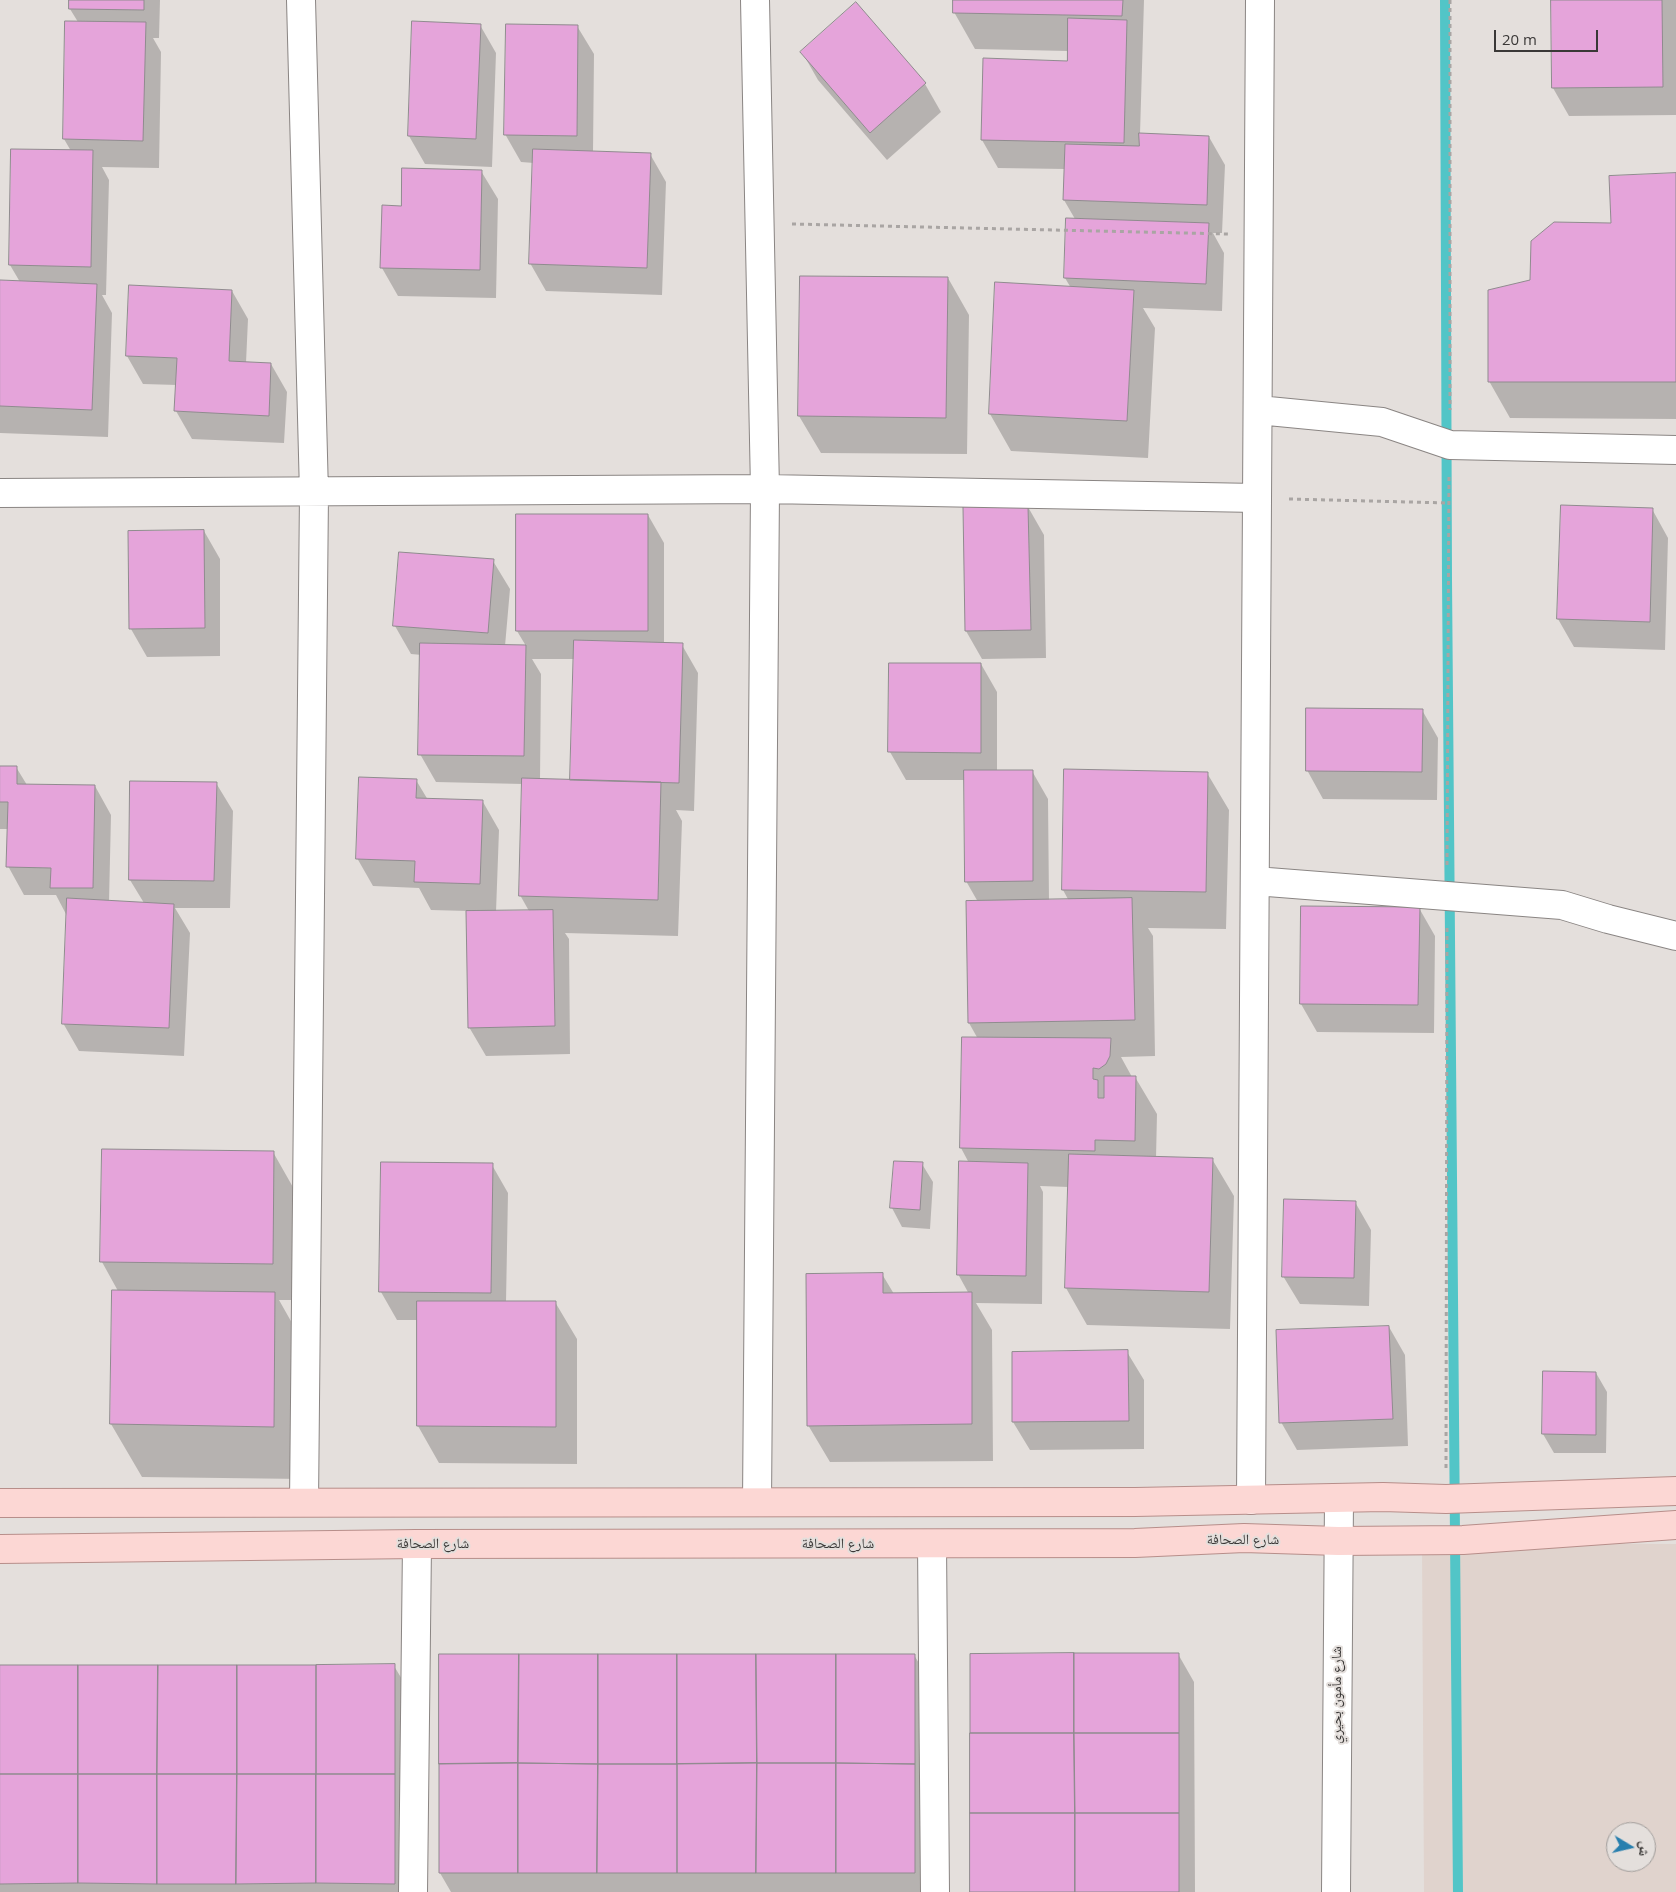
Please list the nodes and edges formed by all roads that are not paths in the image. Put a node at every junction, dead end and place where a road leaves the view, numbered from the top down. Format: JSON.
{"nodes":[{"id":1,"x":301,"y":0,"type":"edge"},
{"id":2,"x":755,"y":0,"type":"edge"},
{"id":3,"x":1260,"y":0,"type":"edge"},
{"id":4,"x":1258,"y":410,"type":"junction"},
{"id":5,"x":1676,"y":450,"type":"edge"},
{"id":6,"x":765,"y":489,"type":"junction"},
{"id":7,"x":314,"y":493,"type":"junction"},
{"id":8,"x":0,"y":494,"type":"edge"},
{"id":9,"x":1257,"y":498,"type":"junction"},
{"id":10,"x":1255,"y":881,"type":"junction"},
{"id":11,"x":1676,"y":936,"type":"edge"},
{"id":12,"x":1676,"y":1491,"type":"edge"},
{"id":13,"x":1339,"y":1499,"type":"junction"},
{"id":14,"x":1251,"y":1500,"type":"junction"},
{"id":15,"x":304,"y":1502,"type":"junction"},
{"id":16,"x":757,"y":1502,"type":"junction"},
{"id":17,"x":0,"y":1503,"type":"edge"},
{"id":18,"x":1676,"y":1525,"type":"edge"},
{"id":19,"x":1338,"y":1541,"type":"junction"},
{"id":20,"x":417,"y":1544,"type":"junction"},
{"id":21,"x":932,"y":1544,"type":"junction"},
{"id":22,"x":0,"y":1549,"type":"edge"},
{"id":23,"x":413,"y":1892,"type":"edge"},
{"id":24,"x":935,"y":1892,"type":"edge"},
{"id":25,"x":1336,"y":1892,"type":"edge"}],
"edges":[{"from":1,"to":7,"type":"street"},
{"from":2,"to":6,"type":"street"},
{"from":3,"to":4,"type":"street"},
{"from":4,"to":5,"type":"street"},
{"from":4,"to":9,"type":"street"},
{"from":6,"to":7,"type":"street"},
{"from":6,"to":9,"type":"street"},
{"from":6,"to":16,"type":"street"},
{"from":7,"to":8,"type":"street"},
{"from":7,"to":15,"type":"street"},
{"from":9,"to":10,"type":"street"},
{"from":10,"to":11,"type":"street"},
{"from":10,"to":14,"type":"street"},
{"from":12,"to":13,"type":"main road"},
{"from":13,"to":14,"type":"main road"},
{"from":13,"to":19,"type":"street","name":"شارع مأمون بحيري"},
{"from":14,"to":16,"type":"main road"},
{"from":15,"to":16,"type":"main road"},
{"from":15,"to":17,"type":"main road"},
{"from":18,"to":19,"type":"main road","name":"شارع الصحافة"},
{"from":19,"to":21,"type":"main road","name":"شارع الصحافة"},
{"from":19,"to":25,"type":"street","name":"شارع مأمون بحيري"},
{"from":20,"to":21,"type":"main road","name":"شارع الصحافة"},
{"from":20,"to":22,"type":"main road","name":"شارع الصحافة"},
{"from":20,"to":23,"type":"street"},
{"from":21,"to":24,"type":"street"}]}
